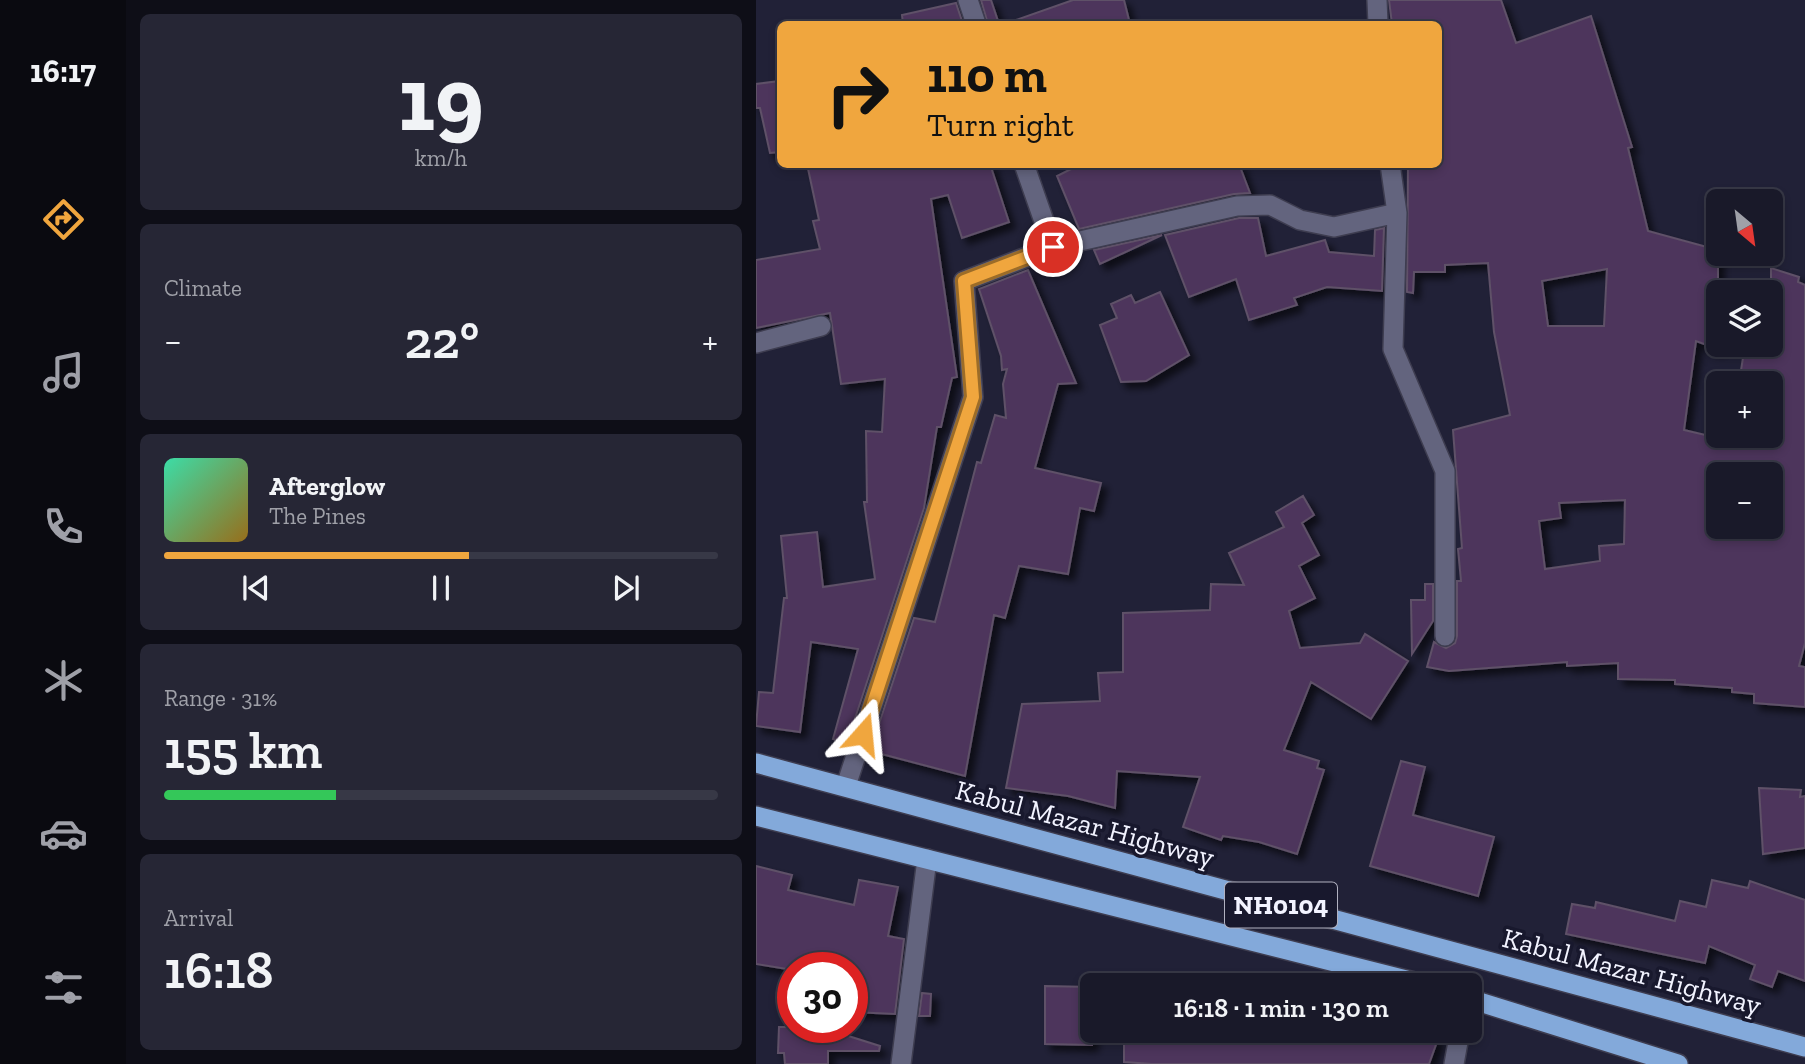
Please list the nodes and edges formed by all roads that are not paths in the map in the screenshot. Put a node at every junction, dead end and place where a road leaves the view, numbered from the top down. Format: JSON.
{"nodes":[{"id":1,"x":968,"y":0,"type":"edge"},
{"id":2,"x":1377,"y":0,"type":"edge"},
{"id":3,"x":975,"y":21,"type":"edge"},
{"id":4,"x":1378,"y":21,"type":"edge"},
{"id":5,"x":1025,"y":168,"type":"edge"},
{"id":6,"x":1391,"y":168,"type":"edge"},
{"id":7,"x":1397,"y":213,"type":"junction"},
{"id":8,"x":1053,"y":247,"type":"junction"},
{"id":9,"x":821,"y":326,"type":"dead end"},
{"id":10,"x":756,"y":343,"type":"edge"},
{"id":11,"x":1445,"y":636,"type":"dead end"},
{"id":12,"x":756,"y":763,"type":"edge"},
{"id":13,"x":846,"y":786,"type":"junction"},
{"id":14,"x":756,"y":816,"type":"edge"},
{"id":15,"x":927,"y":859,"type":"junction"},
{"id":16,"x":1378,"y":973,"type":"edge"},
{"id":17,"x":1482,"y":1003,"type":"edge"},
{"id":18,"x":1458,"y":1043,"type":"edge"},
{"id":19,"x":1805,"y":1047,"type":"edge"},
{"id":20,"x":901,"y":1064,"type":"edge"},
{"id":21,"x":1454,"y":1064,"type":"edge"},
{"id":22,"x":1678,"y":1064,"type":"edge"}],
"edges":[{"from":1,"to":3,"type":"street"},
{"from":2,"to":4,"type":"street"},
{"from":5,"to":8,"type":"street"},
{"from":6,"to":7,"type":"street"},
{"from":7,"to":8,"type":"street"},
{"from":7,"to":11,"type":"street"},
{"from":8,"to":13,"type":"street"},
{"from":9,"to":10,"type":"street"},
{"from":12,"to":13,"type":"highway","name":"Kabul Mazar Highway","number":"NH0104"},
{"from":13,"to":19,"type":"highway","name":"Kabul Mazar Highway","number":"NH0104"},
{"from":14,"to":15,"type":"highway","number":"NH0104"},
{"from":15,"to":16,"type":"highway","number":"NH0104"},
{"from":15,"to":20,"type":"street"},
{"from":17,"to":22,"type":"highway"},
{"from":18,"to":21,"type":"street"}]}
